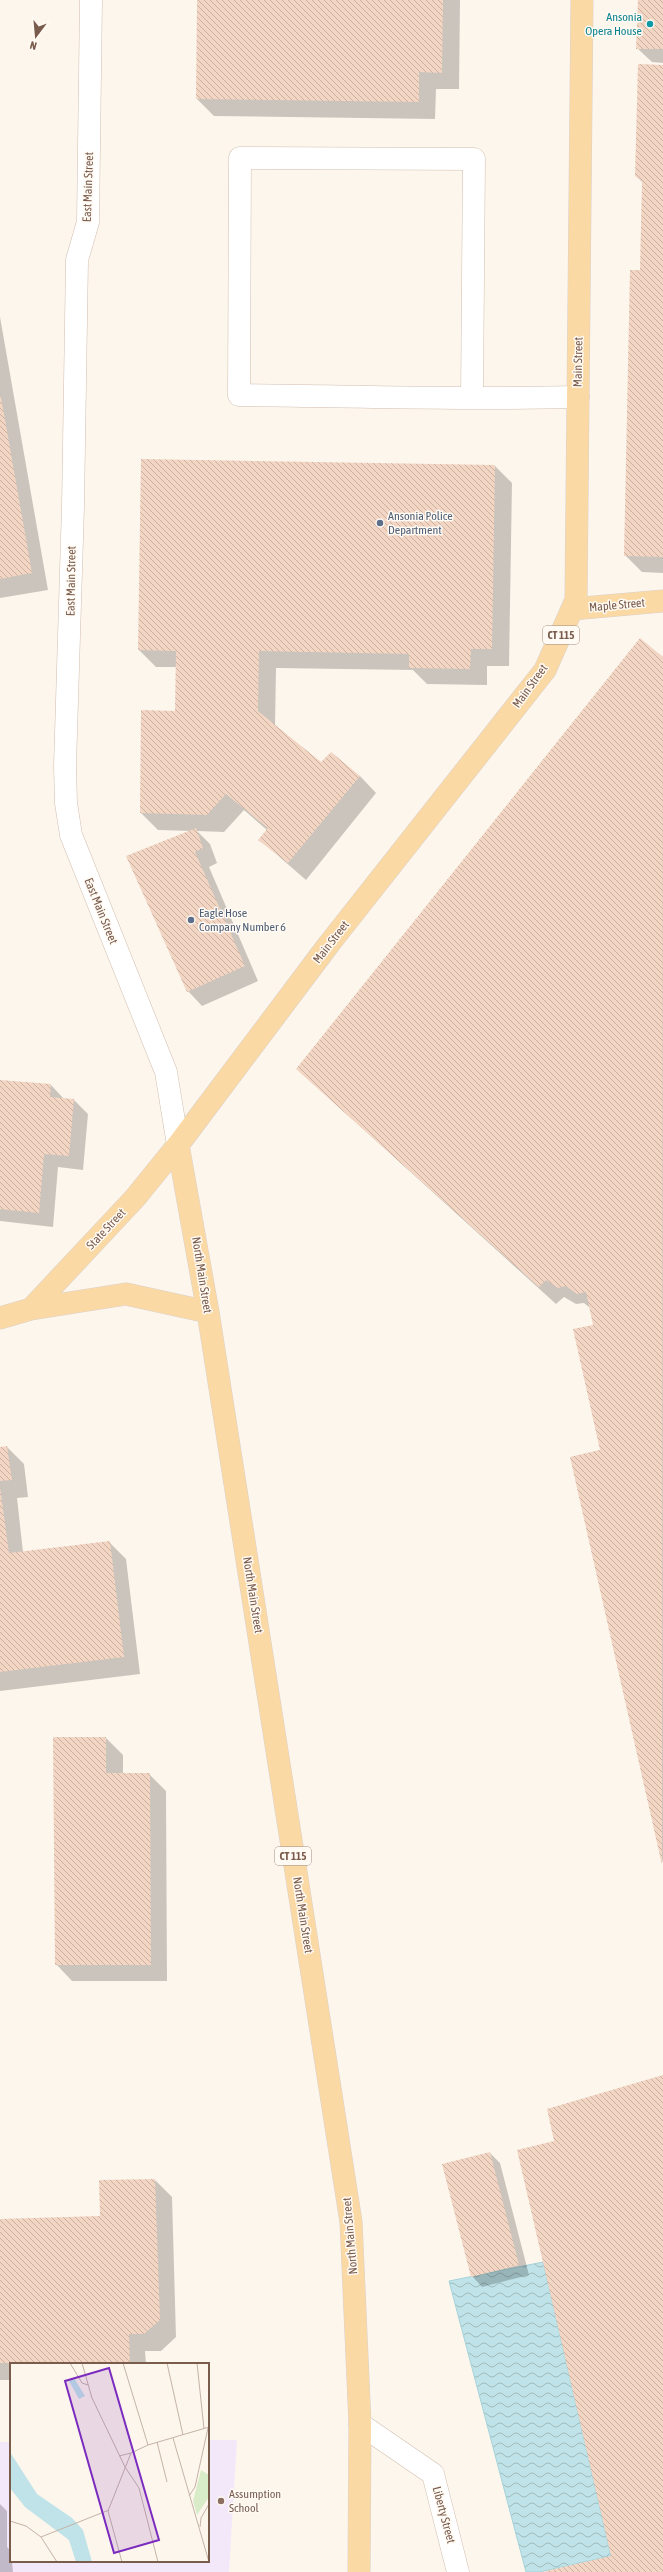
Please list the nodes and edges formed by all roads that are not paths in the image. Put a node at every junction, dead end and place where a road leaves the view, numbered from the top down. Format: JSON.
{"nodes":[{"id":1,"x":91,"y":0,"type":"edge"},
{"id":2,"x":582,"y":0,"type":"edge"},
{"id":3,"x":472,"y":397,"type":"junction"},
{"id":4,"x":578,"y":397,"type":"junction"},
{"id":5,"x":663,"y":601,"type":"edge"},
{"id":6,"x":572,"y":610,"type":"junction"},
{"id":7,"x":178,"y":1145,"type":"junction"},
{"id":8,"x":31,"y":1309,"type":"junction"},
{"id":9,"x":208,"y":1312,"type":"junction"},
{"id":10,"x":0,"y":1318,"type":"edge"},
{"id":11,"x":360,"y":2424,"type":"junction"},
{"id":12,"x":359,"y":2572,"type":"edge"},
{"id":13,"x":458,"y":2572,"type":"edge"}],
"edges":[{"from":1,"to":7,"type":"street","name":"East Main Street"},
{"from":2,"to":4,"type":"main road","name":"Main Street","number":"CT 115"},
{"from":3,"to":3,"type":"street"},
{"from":3,"to":4,"type":"street"},
{"from":4,"to":6,"type":"main road","name":"Main Street","number":"CT 115"},
{"from":5,"to":6,"type":"main road","name":"Maple Street"},
{"from":6,"to":7,"type":"main road","name":"Main Street","number":"CT 115"},
{"from":7,"to":8,"type":"main road","name":"State Street"},
{"from":7,"to":9,"type":"main road","name":"North Main Street","number":"CT 115"},
{"from":8,"to":9,"type":"main road"},
{"from":8,"to":10,"type":"main road"},
{"from":9,"to":11,"type":"main road","name":"North Main Street","number":"CT 115"},
{"from":11,"to":12,"type":"main road","name":"North Main Street","number":"CT 115"},
{"from":11,"to":13,"type":"street","name":"Liberty Street"}]}
